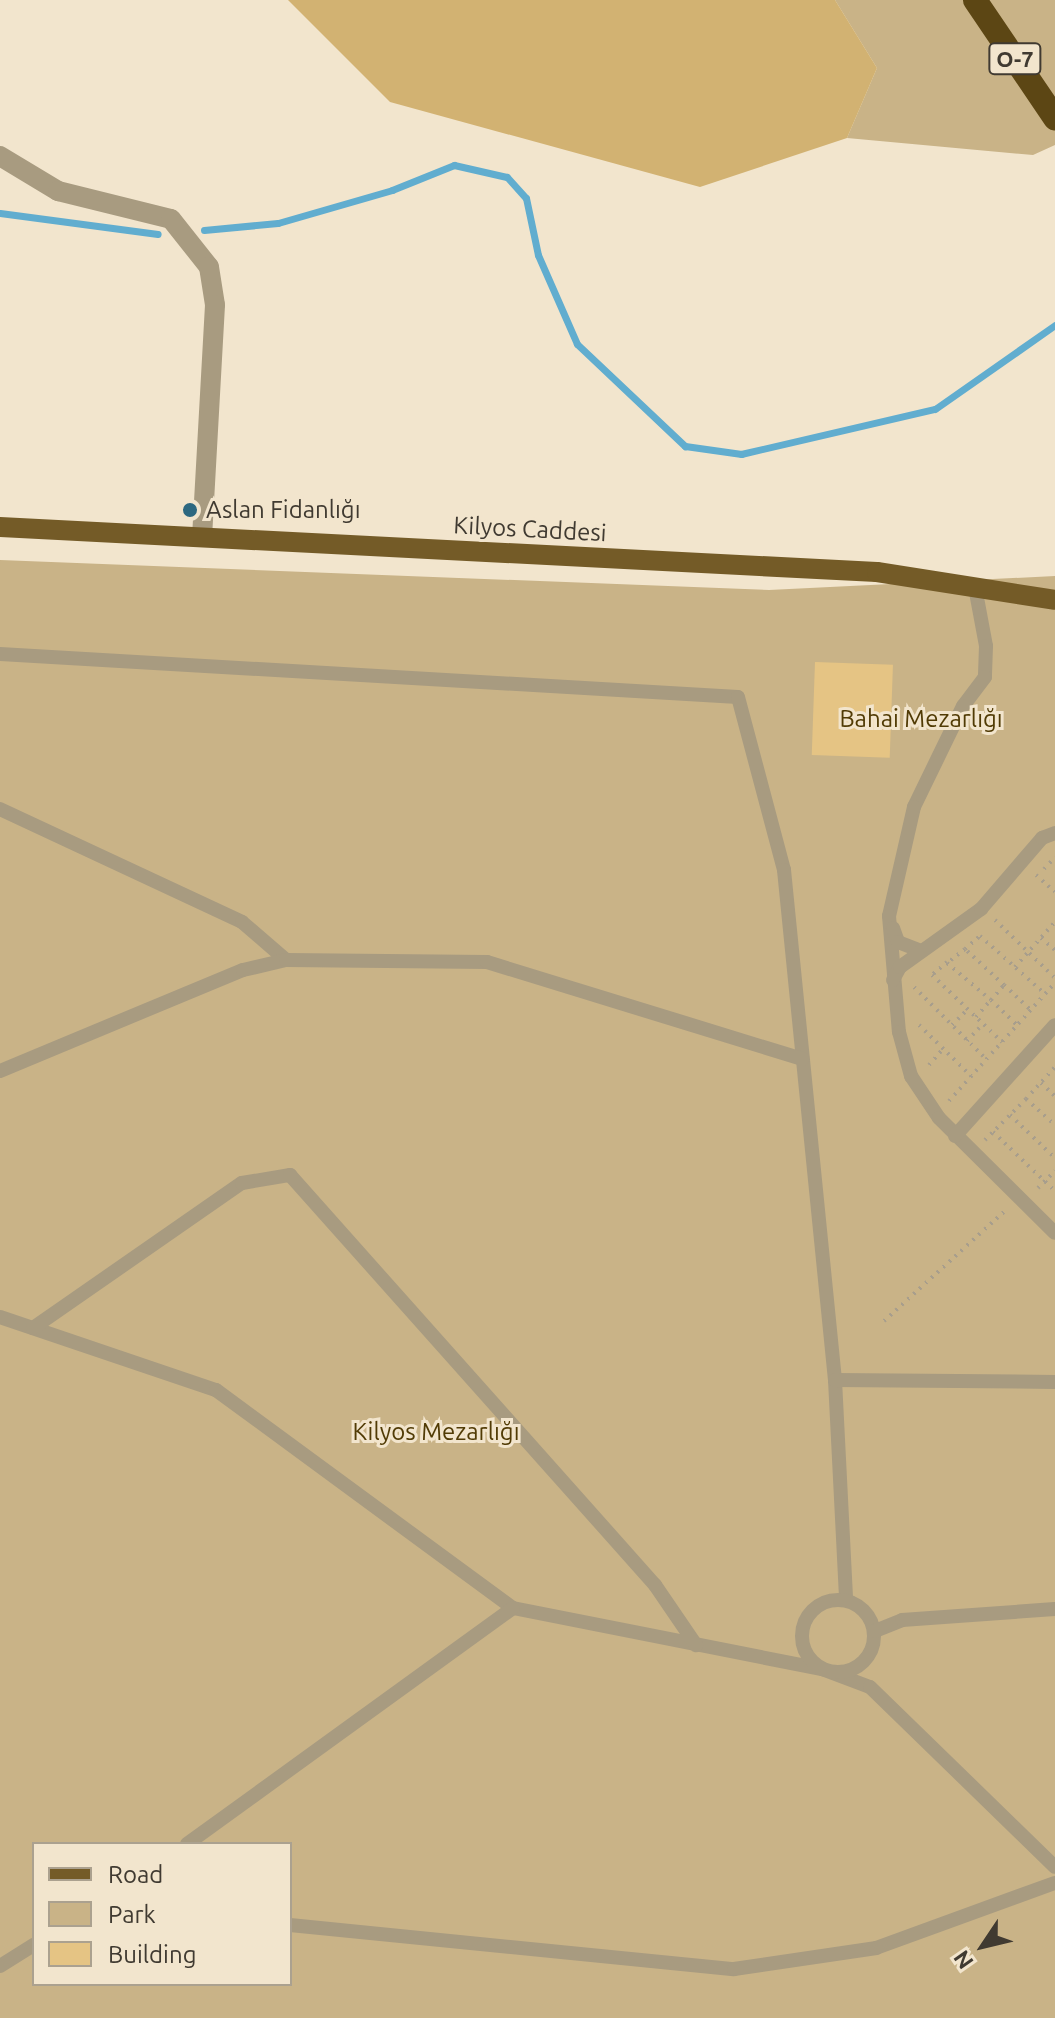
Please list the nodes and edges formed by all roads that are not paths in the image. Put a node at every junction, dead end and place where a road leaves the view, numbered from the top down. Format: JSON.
{"nodes":[{"id":1,"x":975,"y":0,"type":"edge"},
{"id":2,"x":1055,"y":118,"type":"edge"},
{"id":3,"x":0,"y":156,"type":"edge"},
{"id":4,"x":0,"y":527,"type":"edge"},
{"id":5,"x":202,"y":537,"type":"junction"},
{"id":6,"x":975,"y":587,"type":"junction"},
{"id":7,"x":1055,"y":600,"type":"edge"},
{"id":8,"x":0,"y":654,"type":"edge"},
{"id":9,"x":0,"y":809,"type":"edge"},
{"id":10,"x":1055,"y":833,"type":"edge"},
{"id":11,"x":889,"y":916,"type":"junction"},
{"id":12,"x":927,"y":947,"type":"junction"},
{"id":13,"x":286,"y":960,"type":"junction"},
{"id":14,"x":895,"y":976,"type":"junction"},
{"id":15,"x":1055,"y":1025,"type":"edge"},
{"id":16,"x":802,"y":1059,"type":"junction"},
{"id":17,"x":0,"y":1071,"type":"edge"},
{"id":18,"x":955,"y":1136,"type":"junction"},
{"id":19,"x":1055,"y":1233,"type":"edge"},
{"id":20,"x":0,"y":1317,"type":"edge"},
{"id":21,"x":33,"y":1328,"type":"junction"},
{"id":22,"x":835,"y":1380,"type":"junction"},
{"id":23,"x":1055,"y":1382,"type":"edge"},
{"id":24,"x":846,"y":1600,"type":"junction"},
{"id":25,"x":513,"y":1608,"type":"junction"},
{"id":26,"x":1055,"y":1609,"type":"edge"},
{"id":27,"x":875,"y":1631,"type":"junction"},
{"id":28,"x":696,"y":1645,"type":"junction"},
{"id":29,"x":822,"y":1669,"type":"junction"},
{"id":30,"x":190,"y":1842,"type":"edge"},
{"id":31,"x":1055,"y":1867,"type":"edge"},
{"id":32,"x":1055,"y":1883,"type":"edge"},
{"id":33,"x":292,"y":1925,"type":"edge"},
{"id":34,"x":32,"y":1946,"type":"edge"},
{"id":35,"x":0,"y":1966,"type":"edge"}],
"edges":[{"from":1,"to":2,"type":"highway","number":"O-7"},
{"from":3,"to":5,"type":"street"},
{"from":4,"to":5,"type":"main road","name":"Kilyos Caddesi"},
{"from":5,"to":6,"type":"main road","name":"Kilyos Caddesi"},
{"from":6,"to":7,"type":"main road","name":"Kilyos Caddesi"},
{"from":6,"to":11,"type":"lane"},
{"from":8,"to":16,"type":"lane"},
{"from":9,"to":13,"type":"lane"},
{"from":10,"to":12,"type":"lane"},
{"from":11,"to":12,"type":"lane"},
{"from":11,"to":14,"type":"lane"},
{"from":12,"to":14,"type":"lane"},
{"from":13,"to":16,"type":"lane"},
{"from":13,"to":17,"type":"lane"},
{"from":14,"to":18,"type":"lane"},
{"from":15,"to":18,"type":"lane"},
{"from":16,"to":22,"type":"lane"},
{"from":18,"to":19,"type":"lane"},
{"from":20,"to":21,"type":"lane"},
{"from":21,"to":25,"type":"lane"},
{"from":21,"to":28,"type":"lane"},
{"from":22,"to":23,"type":"lane"},
{"from":22,"to":24,"type":"lane"},
{"from":24,"to":27,"type":"lane"},
{"from":24,"to":29,"type":"lane"},
{"from":25,"to":28,"type":"lane"},
{"from":25,"to":30,"type":"lane"},
{"from":26,"to":27,"type":"lane"},
{"from":27,"to":29,"type":"lane"},
{"from":28,"to":29,"type":"lane"},
{"from":29,"to":31,"type":"lane"},
{"from":32,"to":33,"type":"lane"},
{"from":34,"to":35,"type":"lane"}]}
